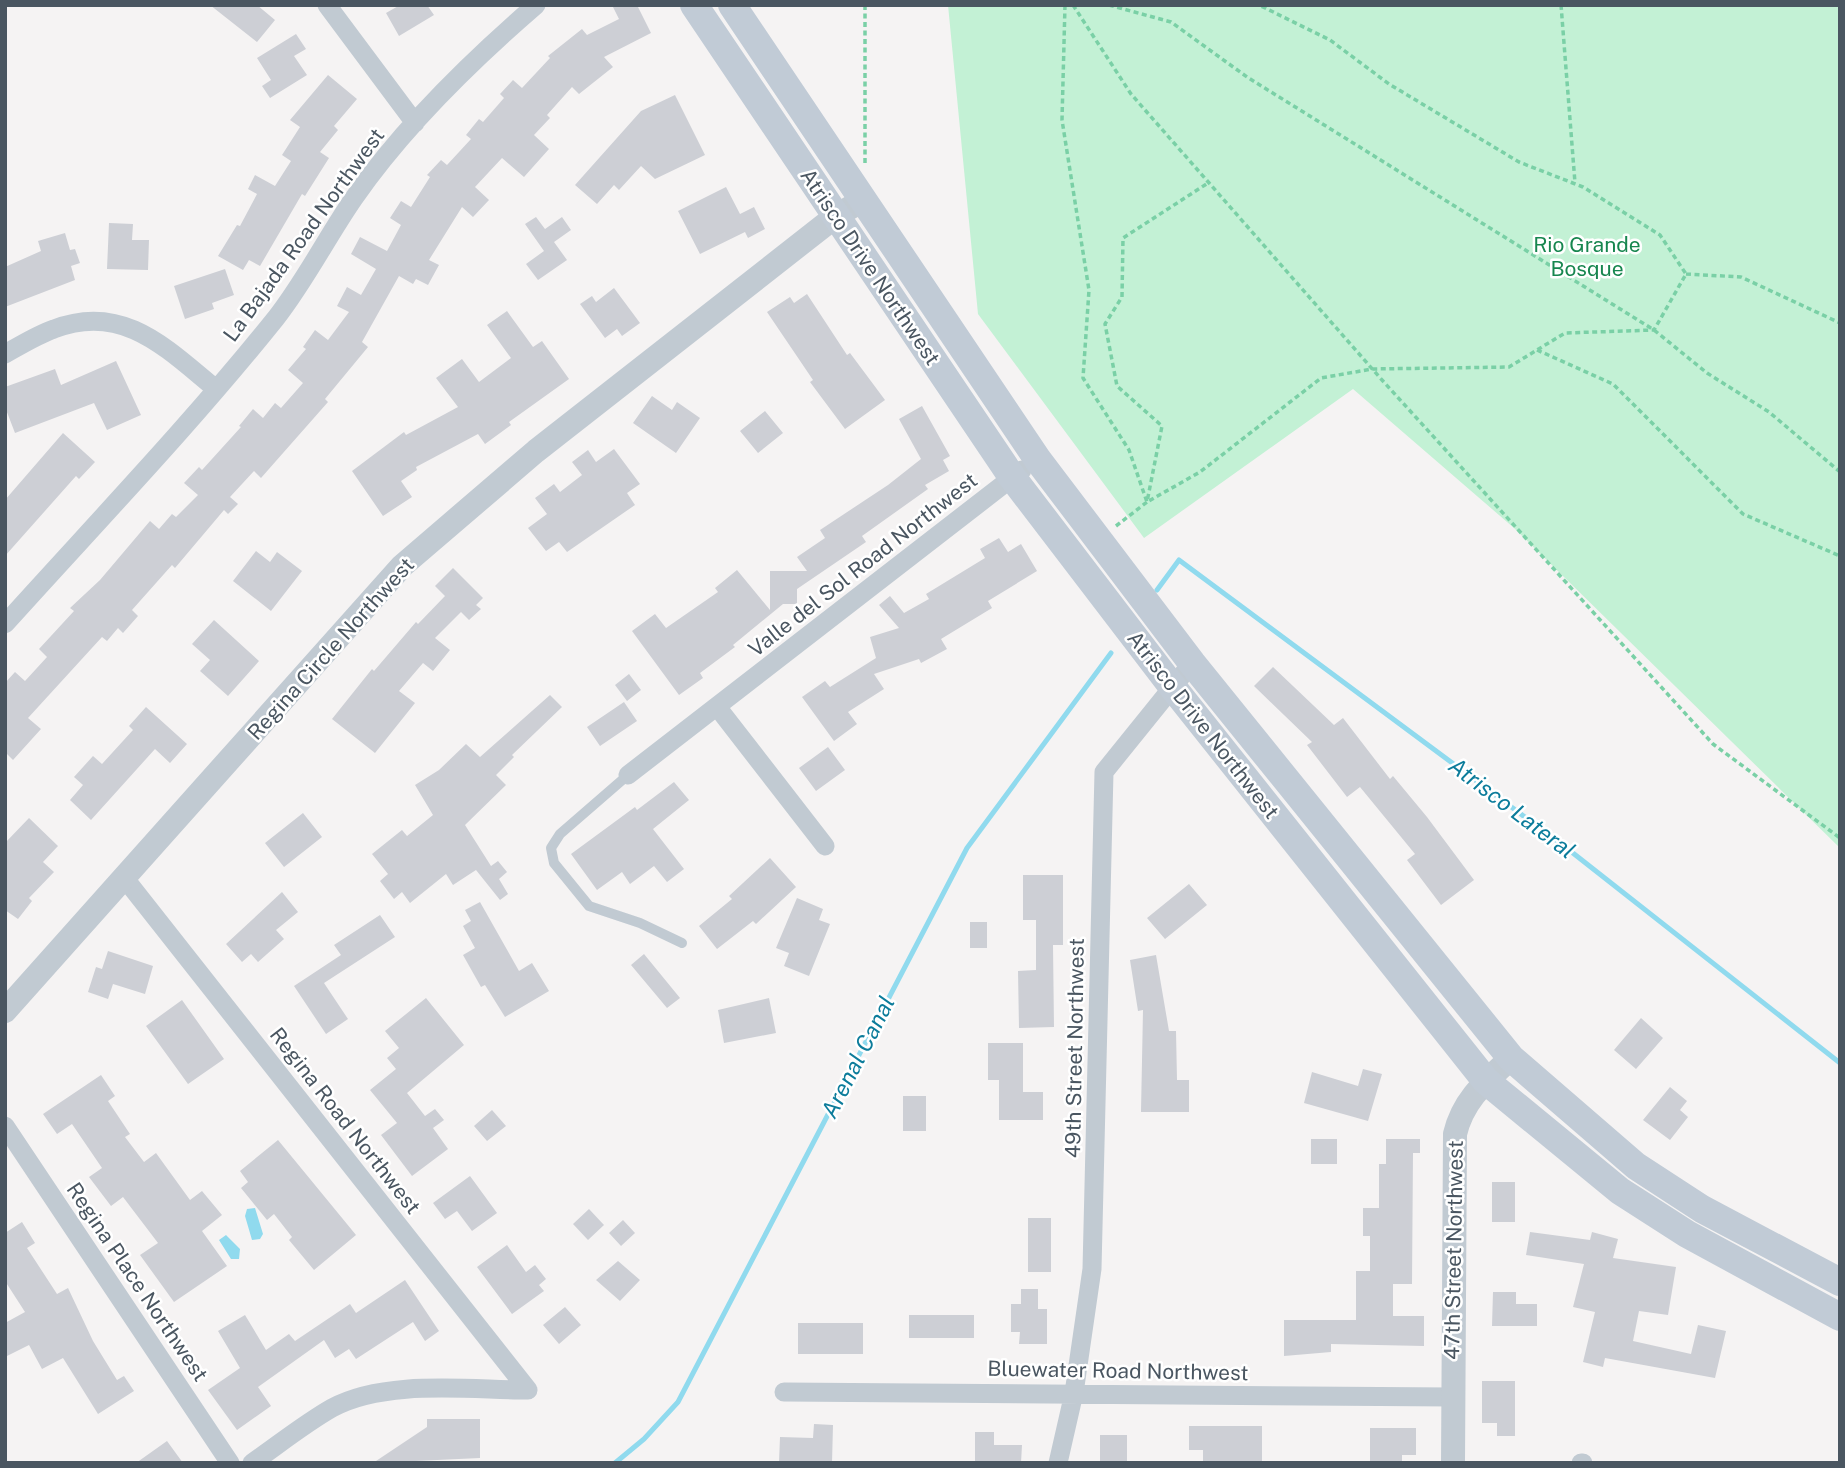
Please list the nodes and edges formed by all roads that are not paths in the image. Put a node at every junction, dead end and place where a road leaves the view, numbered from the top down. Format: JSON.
{"nodes":[{"id":1,"x":327,"y":5,"type":"edge"},
{"id":2,"x":536,"y":5,"type":"edge"},
{"id":3,"x":695,"y":5,"type":"edge"},
{"id":4,"x":732,"y":5,"type":"edge"},
{"id":5,"x":415,"y":123,"type":"junction"},
{"id":6,"x":863,"y":200,"type":"junction"},
{"id":7,"x":836,"y":216,"type":"junction"},
{"id":8,"x":5,"y":354,"type":"edge"},
{"id":9,"x":216,"y":389,"type":"junction"},
{"id":10,"x":1038,"y":460,"type":"junction"},
{"id":11,"x":1012,"y":477,"type":"junction"},
{"id":12,"x":5,"y":624,"type":"edge"},
{"id":13,"x":1192,"y":663,"type":"junction"},
{"id":14,"x":1171,"y":685,"type":"junction"},
{"id":15,"x":718,"y":708,"type":"junction"},
{"id":16,"x":628,"y":775,"type":"joint"},
{"id":17,"x":825,"y":846,"type":"dead end"},
{"id":18,"x":125,"y":880,"type":"junction"},
{"id":19,"x":682,"y":943,"type":"dead end"},
{"id":20,"x":5,"y":1011,"type":"edge"},
{"id":21,"x":1511,"y":1058,"type":"junction"},
{"id":22,"x":1486,"y":1081,"type":"junction"},
{"id":23,"x":5,"y":1126,"type":"edge"},
{"id":24,"x":1840,"y":1282,"type":"edge"},
{"id":25,"x":1840,"y":1317,"type":"edge"},
{"id":26,"x":784,"y":1392,"type":"dead end"},
{"id":27,"x":1074,"y":1393,"type":"junction"},
{"id":28,"x":1452,"y":1397,"type":"junction"},
{"id":29,"x":230,"y":1463,"type":"edge"},
{"id":30,"x":252,"y":1463,"type":"edge"},
{"id":31,"x":1058,"y":1463,"type":"edge"},
{"id":32,"x":1453,"y":1463,"type":"edge"}],
"edges":[{"from":1,"to":5,"type":"street"},
{"from":2,"to":5,"type":"street","name":"La Bajada Road Northwest"},
{"from":3,"to":7,"type":"main road","name":"Atrisco Drive Northwest"},
{"from":4,"to":6,"type":"main road","name":"Atrisco Drive Northwest"},
{"from":5,"to":9,"type":"street","name":"La Bajada Road Northwest"},
{"from":6,"to":7,"type":"street","name":"Regina Circle Northwest"},
{"from":6,"to":10,"type":"main road","name":"Atrisco Drive Northwest"},
{"from":7,"to":11,"type":"main road","name":"Atrisco Drive Northwest"},
{"from":7,"to":18,"type":"street","name":"Regina Circle Northwest"},
{"from":8,"to":9,"type":"street"},
{"from":9,"to":12,"type":"street","name":"La Bajada Road Northwest"},
{"from":10,"to":11,"type":"street","name":"Valle del Sol Road Northwest"},
{"from":10,"to":13,"type":"main road","name":"Atrisco Drive Northwest"},
{"from":11,"to":14,"type":"main road","name":"Atrisco Drive Northwest"},
{"from":11,"to":15,"type":"street","name":"Valle del Sol Road Northwest"},
{"from":13,"to":14,"type":"street","name":"49th Street Northwest"},
{"from":13,"to":21,"type":"main road","name":"Atrisco Drive Northwest"},
{"from":14,"to":22,"type":"main road","name":"Atrisco Drive Northwest"},
{"from":14,"to":27,"type":"street","name":"49th Street Northwest"},
{"from":15,"to":16,"type":"street","name":"Valle del Sol Road Northwest"},
{"from":15,"to":17,"type":"street"},
{"from":16,"to":19,"type":"lane"},
{"from":18,"to":20,"type":"street","name":"Regina Circle Northwest"},
{"from":18,"to":30,"type":"street","name":"Regina Road Northwest"},
{"from":21,"to":22,"type":"street","name":"47th Street Northwest"},
{"from":21,"to":24,"type":"main road","name":"Atrisco Drive Northwest"},
{"from":22,"to":25,"type":"main road","name":"Atrisco Drive Northwest"},
{"from":22,"to":28,"type":"street","name":"47th Street Northwest"},
{"from":23,"to":29,"type":"street","name":"Regina Place Northwest"},
{"from":26,"to":27,"type":"street","name":"Bluewater Road Northwest"},
{"from":27,"to":28,"type":"street","name":"Bluewater Road Northwest"},
{"from":27,"to":31,"type":"street","name":"49th Street Northwest"},
{"from":28,"to":32,"type":"street","name":"47th Street Northwest"}]}
